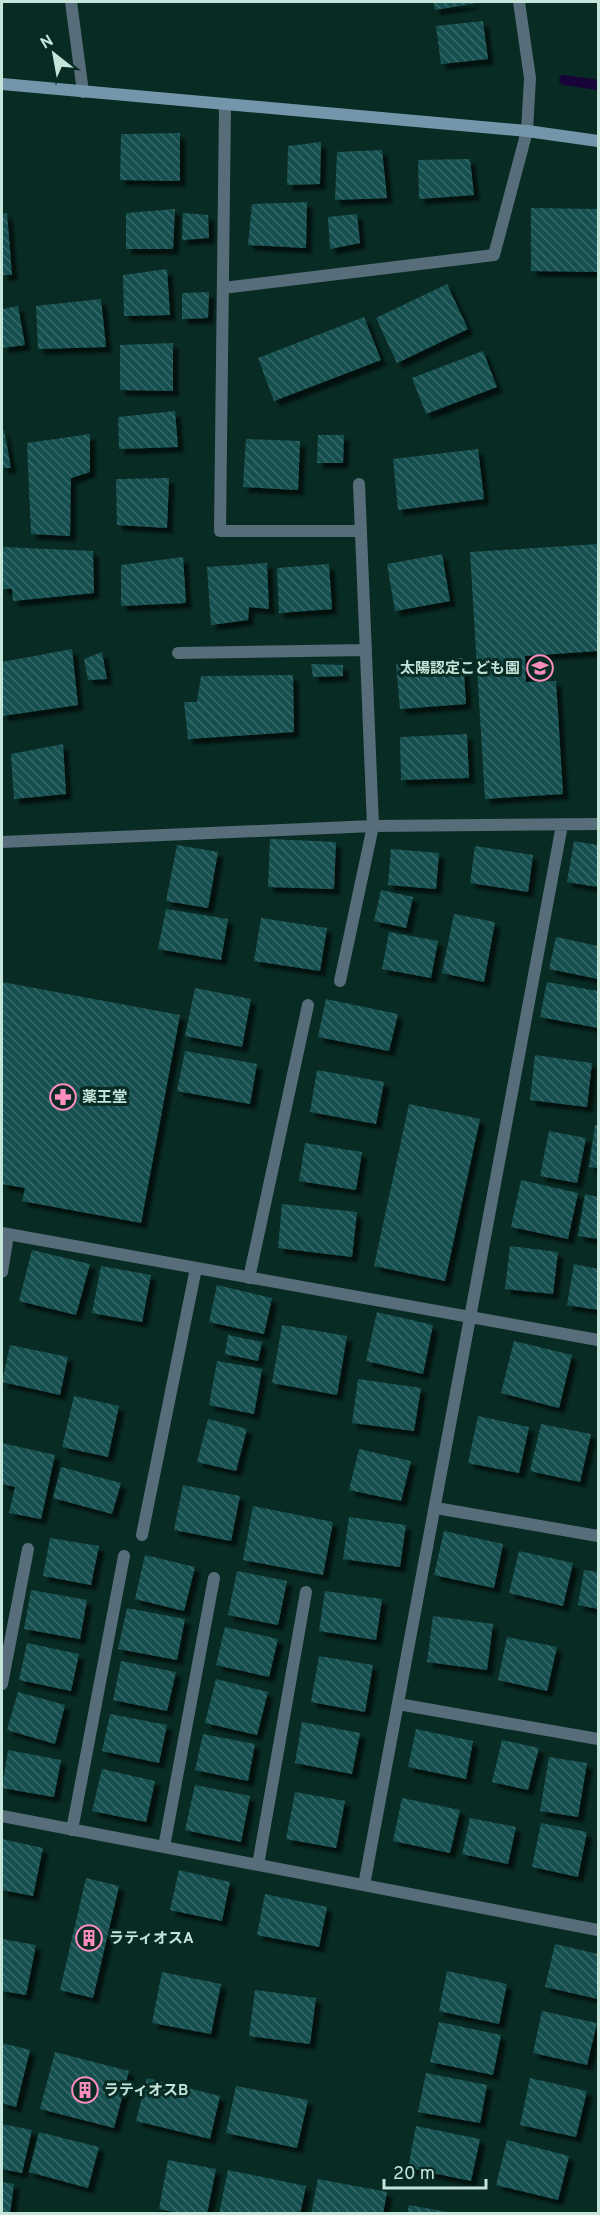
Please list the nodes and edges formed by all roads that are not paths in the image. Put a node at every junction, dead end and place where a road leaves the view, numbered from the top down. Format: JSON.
{"nodes":[{"id":1,"x":71,"y":2,"type":"edge"},
{"id":2,"x":519,"y":2,"type":"edge"},
{"id":3,"x":2,"y":84,"type":"edge"},
{"id":4,"x":83,"y":92,"type":"junction"},
{"id":5,"x":225,"y":105,"type":"junction"},
{"id":6,"x":527,"y":131,"type":"junction"},
{"id":7,"x":598,"y":141,"type":"edge"},
{"id":8,"x":223,"y":288,"type":"junction"},
{"id":9,"x":359,"y":484,"type":"dead end"},
{"id":10,"x":361,"y":531,"type":"junction"},
{"id":11,"x":366,"y":650,"type":"junction"},
{"id":12,"x":178,"y":653,"type":"dead end"},
{"id":13,"x":598,"y":824,"type":"edge"},
{"id":14,"x":562,"y":825,"type":"junction"},
{"id":15,"x":373,"y":826,"type":"junction"},
{"id":16,"x":2,"y":842,"type":"edge"},
{"id":17,"x":340,"y":981,"type":"dead end"},
{"id":18,"x":308,"y":1005,"type":"dead end"},
{"id":19,"x":5,"y":1234,"type":"edge"},
{"id":20,"x":196,"y":1268,"type":"junction"},
{"id":21,"x":2,"y":1272,"type":"edge"},
{"id":22,"x":249,"y":1278,"type":"junction"},
{"id":23,"x":471,"y":1317,"type":"junction"},
{"id":24,"x":598,"y":1340,"type":"edge"},
{"id":25,"x":436,"y":1508,"type":"junction"},
{"id":26,"x":142,"y":1535,"type":"dead end"},
{"id":27,"x":598,"y":1536,"type":"edge"},
{"id":28,"x":28,"y":1549,"type":"dead end"},
{"id":29,"x":124,"y":1556,"type":"dead end"},
{"id":30,"x":214,"y":1578,"type":"dead end"},
{"id":31,"x":306,"y":1592,"type":"dead end"},
{"id":32,"x":2,"y":1684,"type":"edge"},
{"id":33,"x":398,"y":1704,"type":"junction"},
{"id":34,"x":598,"y":1739,"type":"edge"},
{"id":35,"x":2,"y":1816,"type":"edge"},
{"id":36,"x":72,"y":1830,"type":"junction"},
{"id":37,"x":164,"y":1847,"type":"junction"},
{"id":38,"x":258,"y":1865,"type":"junction"},
{"id":39,"x":364,"y":1885,"type":"junction"},
{"id":40,"x":598,"y":1930,"type":"edge"}],
"edges":[{"from":1,"to":4,"type":"street"},
{"from":2,"to":6,"type":"street"},
{"from":3,"to":4,"type":"street"},
{"from":4,"to":5,"type":"street"},
{"from":5,"to":6,"type":"street"},
{"from":5,"to":8,"type":"street"},
{"from":6,"to":7,"type":"street"},
{"from":6,"to":8,"type":"street"},
{"from":8,"to":10,"type":"street"},
{"from":9,"to":10,"type":"street"},
{"from":10,"to":11,"type":"street"},
{"from":11,"to":12,"type":"street"},
{"from":11,"to":15,"type":"street"},
{"from":13,"to":14,"type":"street"},
{"from":14,"to":15,"type":"street"},
{"from":14,"to":23,"type":"street"},
{"from":15,"to":16,"type":"street"},
{"from":15,"to":17,"type":"street"},
{"from":18,"to":22,"type":"street"},
{"from":19,"to":20,"type":"street"},
{"from":19,"to":21,"type":"street"},
{"from":20,"to":22,"type":"street"},
{"from":20,"to":26,"type":"street"},
{"from":22,"to":23,"type":"street"},
{"from":23,"to":24,"type":"street"},
{"from":23,"to":25,"type":"street"},
{"from":25,"to":27,"type":"street"},
{"from":25,"to":33,"type":"street"},
{"from":28,"to":32,"type":"street"},
{"from":29,"to":36,"type":"street"},
{"from":30,"to":37,"type":"street"},
{"from":31,"to":38,"type":"street"},
{"from":33,"to":34,"type":"street"},
{"from":33,"to":39,"type":"street"},
{"from":35,"to":36,"type":"street"},
{"from":36,"to":37,"type":"street"},
{"from":37,"to":38,"type":"street"},
{"from":38,"to":39,"type":"street"},
{"from":39,"to":40,"type":"street"}]}
